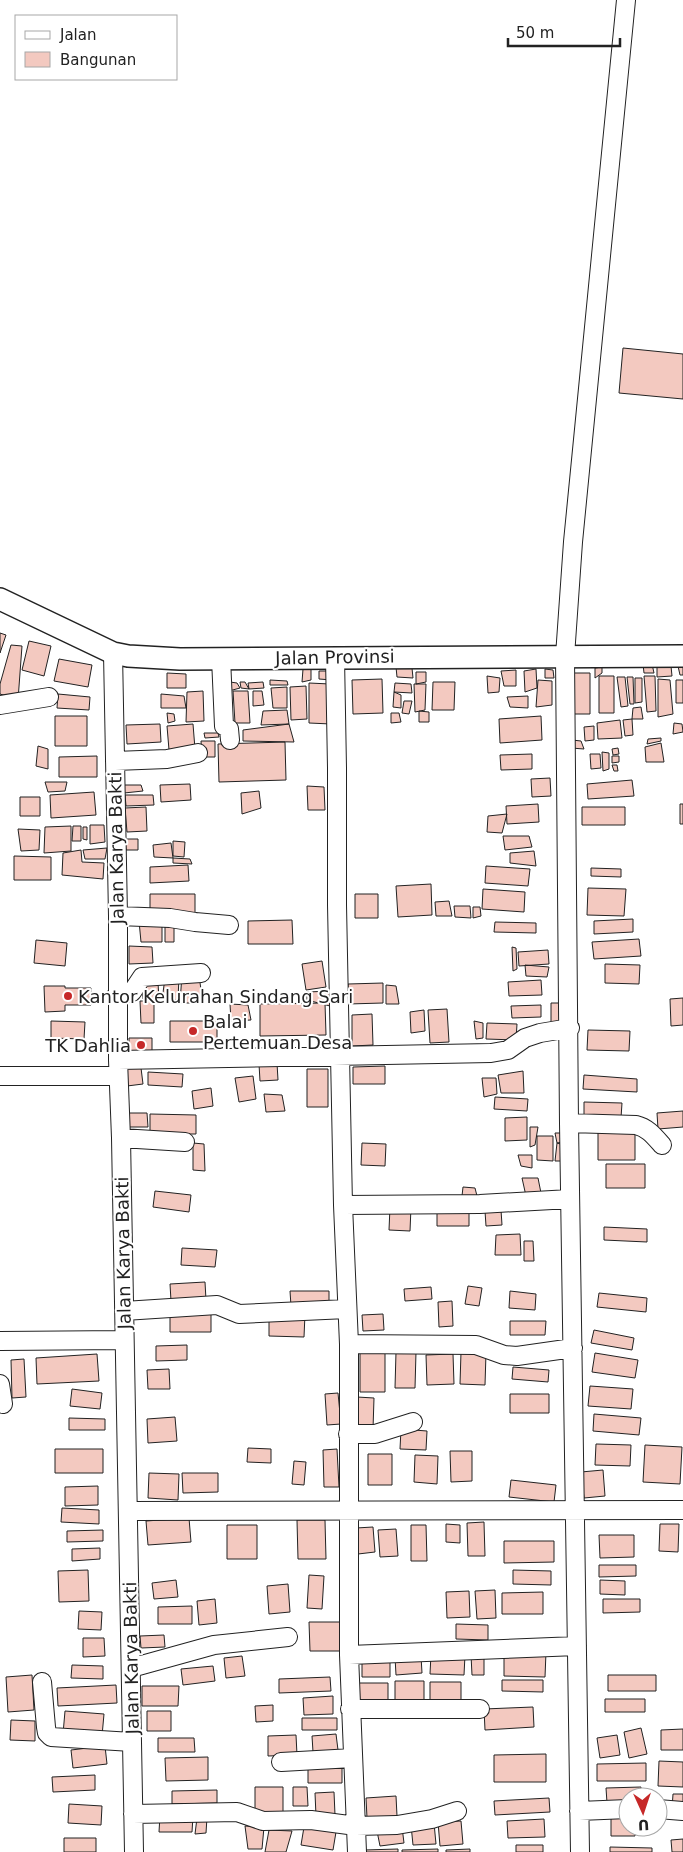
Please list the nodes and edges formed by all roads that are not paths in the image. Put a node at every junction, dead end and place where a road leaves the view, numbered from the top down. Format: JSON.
{"nodes":[{"id":1,"x":626,"y":0,"type":"edge"},
{"id":2,"x":0,"y":598,"type":"edge"},
{"id":3,"x":114,"y":653,"type":"junction"},
{"id":4,"x":565,"y":656,"type":"junction"},
{"id":5,"x":683,"y":656,"type":"edge"},
{"id":6,"x":335,"y":657,"type":"junction"},
{"id":7,"x":221,"y":658,"type":"junction"},
{"id":8,"x":50,"y":697,"type":"dead end"},
{"id":9,"x":0,"y":705,"type":"edge"},
{"id":10,"x":230,"y":740,"type":"dead end"},
{"id":11,"x":198,"y":753,"type":"dead end"},
{"id":12,"x":115,"y":761,"type":"junction"},
{"id":13,"x":118,"y":916,"type":"junction"},
{"id":14,"x":229,"y":926,"type":"dead end"},
{"id":15,"x":200,"y":973,"type":"dead end"},
{"id":16,"x":117,"y":994,"type":"junction"},
{"id":17,"x":570,"y":1028,"type":"junction"},
{"id":18,"x":341,"y":1056,"type":"junction"},
{"id":19,"x":118,"y":1068,"type":"junction"},
{"id":20,"x":0,"y":1076,"type":"edge"},
{"id":21,"x":569,"y":1123,"type":"junction"},
{"id":22,"x":121,"y":1138,"type":"junction"},
{"id":23,"x":184,"y":1142,"type":"dead end"},
{"id":24,"x":662,"y":1145,"type":"dead end"},
{"id":25,"x":570,"y":1199,"type":"junction"},
{"id":26,"x":343,"y":1205,"type":"junction"},
{"id":27,"x":347,"y":1310,"type":"junction"},
{"id":28,"x":124,"y":1311,"type":"junction"},
{"id":29,"x":124,"y":1340,"type":"junction"},
{"id":30,"x":0,"y":1341,"type":"edge"},
{"id":31,"x":349,"y":1344,"type":"junction"},
{"id":32,"x":573,"y":1348,"type":"junction"},
{"id":33,"x":0,"y":1384,"type":"edge"},
{"id":34,"x":3,"y":1404,"type":"dead end"},
{"id":35,"x":414,"y":1422,"type":"dead end"},
{"id":36,"x":348,"y":1434,"type":"junction"},
{"id":37,"x":348,"y":1510,"type":"junction"},
{"id":38,"x":683,"y":1510,"type":"edge"},
{"id":39,"x":128,"y":1511,"type":"junction"},
{"id":40,"x":576,"y":1511,"type":"junction"},
{"id":41,"x":288,"y":1637,"type":"dead end"},
{"id":42,"x":577,"y":1646,"type":"junction"},
{"id":43,"x":349,"y":1655,"type":"junction"},
{"id":44,"x":131,"y":1668,"type":"junction"},
{"id":45,"x":42,"y":1682,"type":"dead end"},
{"id":46,"x":350,"y":1709,"type":"junction"},
{"id":47,"x":480,"y":1709,"type":"dead end"},
{"id":48,"x":132,"y":1742,"type":"junction"},
{"id":49,"x":353,"y":1758,"type":"junction"},
{"id":50,"x":281,"y":1762,"type":"dead end"},
{"id":51,"x":618,"y":1809,"type":"edge"},
{"id":52,"x":668,"y":1810,"type":"edge"},
{"id":53,"x":457,"y":1811,"type":"dead end"},
{"id":54,"x":579,"y":1811,"type":"junction"},
{"id":55,"x":683,"y":1811,"type":"edge"},
{"id":56,"x":133,"y":1814,"type":"junction"},
{"id":57,"x":356,"y":1826,"type":"junction"},
{"id":58,"x":134,"y":1852,"type":"edge"},
{"id":59,"x":356,"y":1852,"type":"edge"},
{"id":60,"x":580,"y":1852,"type":"edge"}],
"edges":[{"from":1,"to":4,"type":"street"},
{"from":2,"to":3,"type":"main road","name":"Jalan Provinsi"},
{"from":3,"to":7,"type":"main road","name":"Jalan Provinsi"},
{"from":3,"to":12,"type":"street","name":"Jalan Karya Bakti"},
{"from":4,"to":5,"type":"main road","name":"Jalan Provinsi"},
{"from":4,"to":6,"type":"main road","name":"Jalan Provinsi"},
{"from":4,"to":17,"type":"street"},
{"from":6,"to":7,"type":"main road","name":"Jalan Provinsi"},
{"from":6,"to":18,"type":"street"},
{"from":7,"to":10,"type":"street"},
{"from":8,"to":9,"type":"street"},
{"from":11,"to":12,"type":"street"},
{"from":12,"to":13,"type":"street","name":"Jalan Karya Bakti"},
{"from":13,"to":14,"type":"street"},
{"from":13,"to":16,"type":"street","name":"Jalan Karya Bakti"},
{"from":15,"to":16,"type":"street"},
{"from":16,"to":19,"type":"street","name":"Jalan Karya Bakti"},
{"from":17,"to":18,"type":"street"},
{"from":17,"to":21,"type":"street"},
{"from":18,"to":19,"type":"street"},
{"from":18,"to":26,"type":"street"},
{"from":19,"to":20,"type":"street"},
{"from":19,"to":22,"type":"street","name":"Jalan Karya Bakti"},
{"from":21,"to":24,"type":"street"},
{"from":21,"to":25,"type":"street"},
{"from":22,"to":23,"type":"street"},
{"from":22,"to":28,"type":"street","name":"Jalan Karya Bakti"},
{"from":25,"to":26,"type":"street"},
{"from":25,"to":32,"type":"street"},
{"from":26,"to":27,"type":"street"},
{"from":27,"to":28,"type":"street"},
{"from":27,"to":31,"type":"street"},
{"from":28,"to":29,"type":"street","name":"Jalan Karya Bakti"},
{"from":29,"to":30,"type":"street"},
{"from":29,"to":39,"type":"street","name":"Jalan Karya Bakti"},
{"from":31,"to":32,"type":"street"},
{"from":31,"to":36,"type":"street"},
{"from":32,"to":40,"type":"street"},
{"from":33,"to":34,"type":"street"},
{"from":35,"to":36,"type":"street"},
{"from":36,"to":37,"type":"street"},
{"from":37,"to":39,"type":"street"},
{"from":37,"to":40,"type":"street"},
{"from":37,"to":43,"type":"street"},
{"from":38,"to":40,"type":"street"},
{"from":39,"to":44,"type":"street","name":"Jalan Karya Bakti"},
{"from":40,"to":42,"type":"street"},
{"from":41,"to":44,"type":"street"},
{"from":42,"to":43,"type":"street"},
{"from":42,"to":54,"type":"street"},
{"from":43,"to":46,"type":"street"},
{"from":44,"to":48,"type":"street","name":"Jalan Karya Bakti"},
{"from":45,"to":48,"type":"street"},
{"from":46,"to":47,"type":"street"},
{"from":46,"to":49,"type":"street"},
{"from":48,"to":56,"type":"street","name":"Jalan Karya Bakti"},
{"from":49,"to":50,"type":"street"},
{"from":49,"to":57,"type":"street"},
{"from":51,"to":54,"type":"street"},
{"from":52,"to":55,"type":"street"},
{"from":53,"to":57,"type":"street"},
{"from":54,"to":60,"type":"street"},
{"from":56,"to":57,"type":"street"},
{"from":56,"to":58,"type":"street","name":"Jalan Karya Bakti"},
{"from":57,"to":59,"type":"street"}]}
